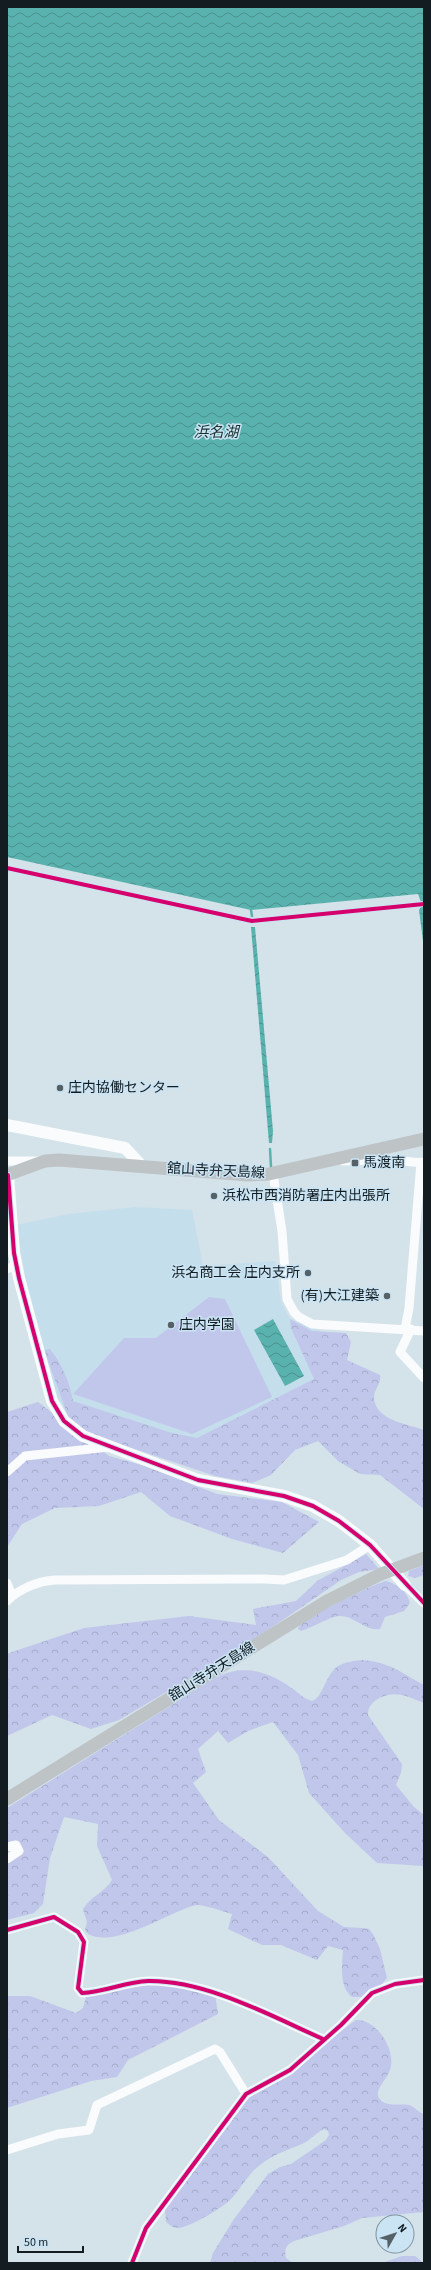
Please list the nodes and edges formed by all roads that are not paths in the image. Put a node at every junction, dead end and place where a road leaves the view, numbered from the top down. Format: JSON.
{"nodes":[{"id":1,"x":7,"y":1125,"type":"edge"},
{"id":2,"x":424,"y":1139,"type":"edge"},
{"id":3,"x":377,"y":1155,"type":"junction"},
{"id":4,"x":7,"y":1161,"type":"edge"},
{"id":5,"x":46,"y":1161,"type":"junction"},
{"id":6,"x":423,"y":1163,"type":"edge"},
{"id":7,"x":142,"y":1166,"type":"junction"},
{"id":8,"x":273,"y":1174,"type":"junction"},
{"id":9,"x":7,"y":1175,"type":"edge"},
{"id":10,"x":11,"y":1267,"type":"edge"},
{"id":11,"x":408,"y":1329,"type":"junction"},
{"id":12,"x":424,"y":1331,"type":"edge"},
{"id":13,"x":424,"y":1378,"type":"edge"},
{"id":14,"x":109,"y":1447,"type":"junction"},
{"id":15,"x":7,"y":1472,"type":"edge"},
{"id":16,"x":370,"y":1545,"type":"junction"},
{"id":17,"x":424,"y":1558,"type":"edge"},
{"id":18,"x":7,"y":1583,"type":"edge"},
{"id":19,"x":405,"y":1585,"type":"joint"},
{"id":20,"x":9,"y":1599,"type":"edge"},
{"id":21,"x":424,"y":1603,"type":"edge"},
{"id":22,"x":7,"y":1799,"type":"edge"},
{"id":23,"x":7,"y":1847,"type":"edge"},
{"id":24,"x":7,"y":1859,"type":"edge"},
{"id":25,"x":7,"y":1930,"type":"edge"},
{"id":26,"x":424,"y":1980,"type":"edge"},
{"id":27,"x":324,"y":2039,"type":"junction"},
{"id":28,"x":246,"y":2094,"type":"junction"},
{"id":29,"x":7,"y":2150,"type":"edge"},
{"id":30,"x":132,"y":2263,"type":"edge"}],
"edges":[{"from":1,"to":7,"type":"street"},
{"from":2,"to":3,"type":"main road","name":"舘山寺弁天島線"},
{"from":3,"to":6,"type":"street"},
{"from":3,"to":8,"type":"main road","name":"舘山寺弁天島線"},
{"from":4,"to":5,"type":"street"},
{"from":5,"to":7,"type":"main road","name":"舘山寺弁天島線"},
{"from":5,"to":9,"type":"main road","name":"舘山寺弁天島線"},
{"from":6,"to":11,"type":"street"},
{"from":7,"to":8,"type":"main road","name":"舘山寺弁天島線"},
{"from":8,"to":11,"type":"street"},
{"from":9,"to":10,"type":"street"},
{"from":10,"to":14,"type":"street"},
{"from":11,"to":12,"type":"street"},
{"from":11,"to":13,"type":"street"},
{"from":14,"to":15,"type":"street"},
{"from":14,"to":16,"type":"street"},
{"from":16,"to":19,"type":"street"},
{"from":16,"to":20,"type":"street"},
{"from":17,"to":22,"type":"main road","name":"舘山寺弁天島線"},
{"from":18,"to":20,"type":"street"},
{"from":19,"to":21,"type":"street"},
{"from":23,"to":24,"type":"street"},
{"from":25,"to":27,"type":"street"},
{"from":26,"to":27,"type":"street"},
{"from":27,"to":28,"type":"street"},
{"from":28,"to":29,"type":"street"},
{"from":28,"to":30,"type":"street"}]}
